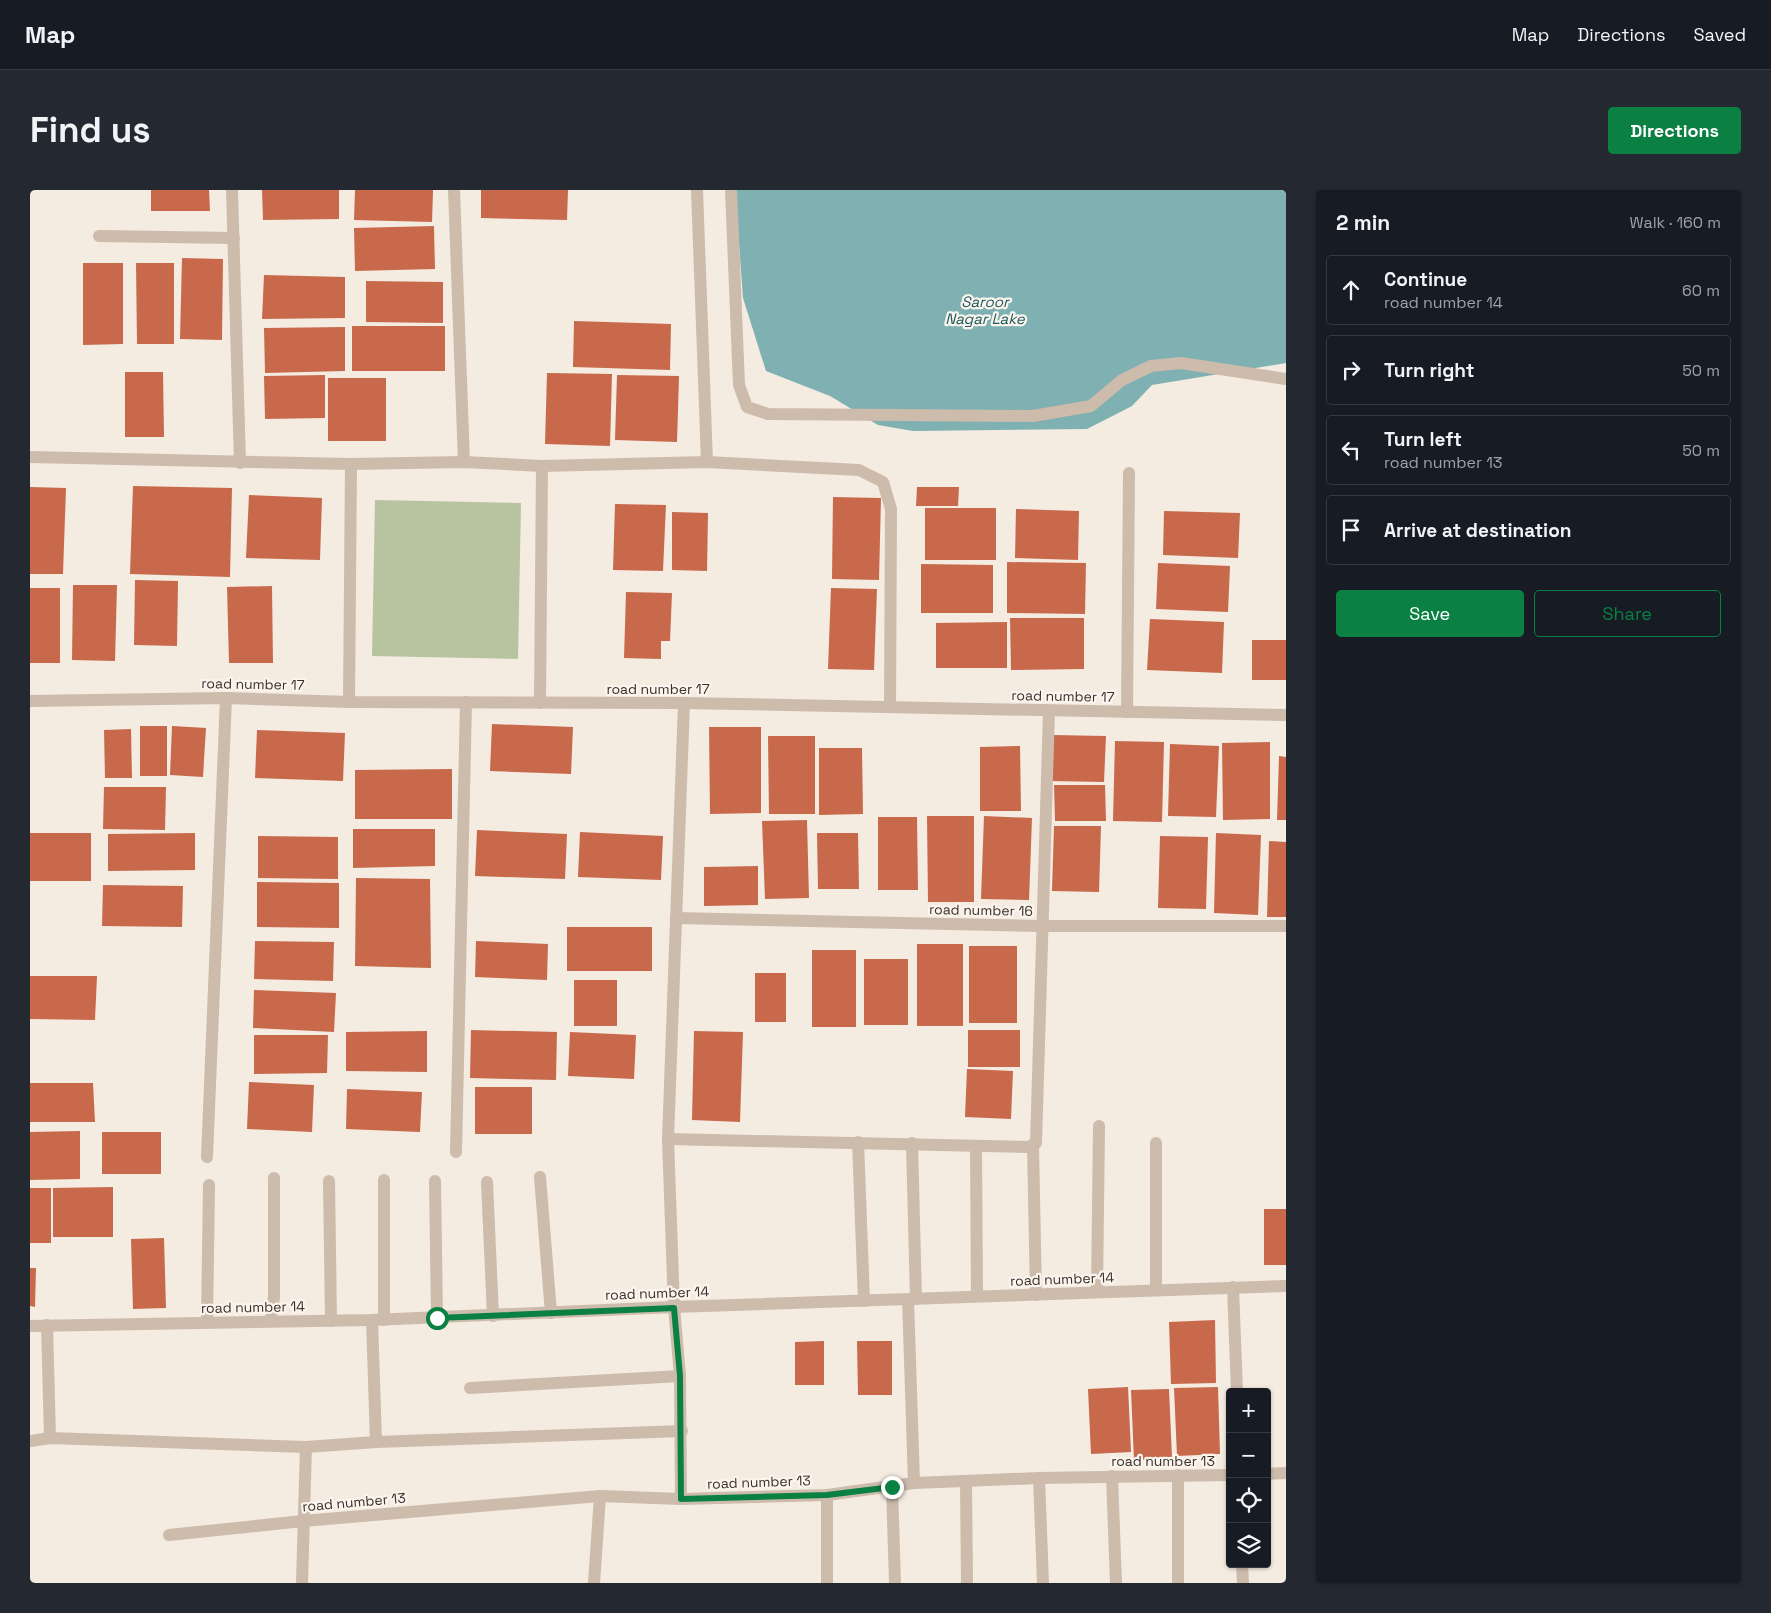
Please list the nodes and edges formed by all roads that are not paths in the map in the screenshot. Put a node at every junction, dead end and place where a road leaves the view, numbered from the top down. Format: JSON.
{"nodes":[{"id":1,"x":232,"y":190,"type":"edge"},
{"id":2,"x":454,"y":190,"type":"edge"},
{"id":3,"x":697,"y":190,"type":"edge"},
{"id":4,"x":731,"y":190,"type":"edge"},
{"id":5,"x":99,"y":236,"type":"dead end"},
{"id":6,"x":234,"y":238,"type":"junction"},
{"id":7,"x":1286,"y":379,"type":"edge"},
{"id":8,"x":30,"y":457,"type":"edge"},
{"id":9,"x":240,"y":462,"type":"junction"},
{"id":10,"x":464,"y":462,"type":"junction"},
{"id":11,"x":708,"y":462,"type":"junction"},
{"id":12,"x":351,"y":464,"type":"junction"},
{"id":13,"x":542,"y":466,"type":"junction"},
{"id":14,"x":1129,"y":473,"type":"dead end"},
{"id":15,"x":226,"y":698,"type":"junction"},
{"id":16,"x":30,"y":701,"type":"edge"},
{"id":17,"x":349,"y":702,"type":"junction"},
{"id":18,"x":466,"y":702,"type":"junction"},
{"id":19,"x":540,"y":703,"type":"junction"},
{"id":20,"x":684,"y":704,"type":"junction"},
{"id":21,"x":890,"y":708,"type":"junction"},
{"id":22,"x":1049,"y":711,"type":"junction"},
{"id":23,"x":1127,"y":712,"type":"junction"},
{"id":24,"x":1286,"y":716,"type":"edge"},
{"id":25,"x":676,"y":918,"type":"junction"},
{"id":26,"x":1041,"y":926,"type":"junction"},
{"id":27,"x":1286,"y":926,"type":"edge"},
{"id":28,"x":1099,"y":1126,"type":"dead end"},
{"id":29,"x":668,"y":1139,"type":"junction"},
{"id":30,"x":858,"y":1142,"type":"junction"},
{"id":31,"x":912,"y":1143,"type":"junction"},
{"id":32,"x":1156,"y":1143,"type":"dead end"},
{"id":33,"x":976,"y":1146,"type":"junction"},
{"id":34,"x":1033,"y":1146,"type":"junction"},
{"id":35,"x":456,"y":1152,"type":"dead end"},
{"id":36,"x":206,"y":1157,"type":"dead end"},
{"id":37,"x":540,"y":1177,"type":"dead end"},
{"id":38,"x":274,"y":1178,"type":"dead end"},
{"id":39,"x":384,"y":1180,"type":"dead end"},
{"id":40,"x":329,"y":1181,"type":"dead end"},
{"id":41,"x":435,"y":1181,"type":"dead end"},
{"id":42,"x":487,"y":1182,"type":"dead end"},
{"id":43,"x":209,"y":1185,"type":"dead end"},
{"id":44,"x":1286,"y":1286,"type":"edge"},
{"id":45,"x":1233,"y":1287,"type":"junction"},
{"id":46,"x":1156,"y":1290,"type":"junction"},
{"id":47,"x":1097,"y":1292,"type":"junction"},
{"id":48,"x":1036,"y":1295,"type":"junction"},
{"id":49,"x":977,"y":1296,"type":"junction"},
{"id":50,"x":912,"y":1299,"type":"junction"},
{"id":51,"x":864,"y":1301,"type":"junction"},
{"id":52,"x":674,"y":1308,"type":"junction"},
{"id":53,"x":551,"y":1313,"type":"junction"},
{"id":54,"x":493,"y":1316,"type":"junction"},
{"id":55,"x":437,"y":1318,"type":"junction"},
{"id":56,"x":378,"y":1320,"type":"junction"},
{"id":57,"x":271,"y":1321,"type":"junction"},
{"id":58,"x":330,"y":1321,"type":"junction"},
{"id":59,"x":206,"y":1322,"type":"junction"},
{"id":60,"x":47,"y":1325,"type":"junction"},
{"id":61,"x":30,"y":1326,"type":"edge"},
{"id":62,"x":680,"y":1376,"type":"junction"},
{"id":63,"x":470,"y":1388,"type":"dead end"},
{"id":64,"x":1237,"y":1388,"type":"edge"},
{"id":65,"x":682,"y":1431,"type":"junction"},
{"id":66,"x":50,"y":1438,"type":"junction"},
{"id":67,"x":30,"y":1441,"type":"edge"},
{"id":68,"x":376,"y":1442,"type":"junction"},
{"id":69,"x":306,"y":1447,"type":"junction"},
{"id":70,"x":1286,"y":1473,"type":"edge"},
{"id":71,"x":1271,"y":1474,"type":"edge"},
{"id":72,"x":1178,"y":1475,"type":"junction"},
{"id":73,"x":1226,"y":1475,"type":"edge"},
{"id":74,"x":1112,"y":1476,"type":"junction"},
{"id":75,"x":1039,"y":1478,"type":"junction"},
{"id":76,"x":966,"y":1481,"type":"junction"},
{"id":77,"x":914,"y":1483,"type":"junction"},
{"id":78,"x":892,"y":1487,"type":"junction"},
{"id":79,"x":827,"y":1495,"type":"junction"},
{"id":80,"x":600,"y":1496,"type":"junction"},
{"id":81,"x":681,"y":1499,"type":"junction"},
{"id":82,"x":303,"y":1521,"type":"junction"},
{"id":83,"x":169,"y":1535,"type":"dead end"},
{"id":84,"x":1242,"y":1568,"type":"edge"},
{"id":85,"x":302,"y":1583,"type":"edge"},
{"id":86,"x":594,"y":1583,"type":"edge"},
{"id":87,"x":827,"y":1583,"type":"edge"},
{"id":88,"x":895,"y":1583,"type":"edge"},
{"id":89,"x":967,"y":1583,"type":"edge"},
{"id":90,"x":1043,"y":1583,"type":"edge"},
{"id":91,"x":1116,"y":1583,"type":"edge"},
{"id":92,"x":1178,"y":1583,"type":"edge"},
{"id":93,"x":1243,"y":1583,"type":"edge"}],
"edges":[{"from":1,"to":6,"type":"street"},
{"from":2,"to":10,"type":"street"},
{"from":3,"to":11,"type":"street"},
{"from":4,"to":7,"type":"street"},
{"from":5,"to":6,"type":"street"},
{"from":6,"to":9,"type":"street"},
{"from":8,"to":9,"type":"street"},
{"from":9,"to":12,"type":"street"},
{"from":10,"to":12,"type":"street"},
{"from":10,"to":13,"type":"street"},
{"from":11,"to":13,"type":"street"},
{"from":11,"to":21,"type":"street"},
{"from":12,"to":17,"type":"street"},
{"from":13,"to":19,"type":"street"},
{"from":14,"to":23,"type":"street"},
{"from":15,"to":16,"type":"street","name":"road number 17"},
{"from":15,"to":17,"type":"street","name":"road number 17"},
{"from":15,"to":36,"type":"street"},
{"from":17,"to":18,"type":"street","name":"road number 17"},
{"from":18,"to":19,"type":"street","name":"road number 17"},
{"from":18,"to":35,"type":"street"},
{"from":19,"to":20,"type":"street","name":"road number 17"},
{"from":20,"to":21,"type":"street","name":"road number 17"},
{"from":20,"to":25,"type":"street"},
{"from":21,"to":22,"type":"street","name":"road number 17"},
{"from":22,"to":23,"type":"street","name":"road number 17"},
{"from":22,"to":26,"type":"street"},
{"from":23,"to":24,"type":"street","name":"road number 17"},
{"from":25,"to":26,"type":"street","name":"road number 16"},
{"from":25,"to":29,"type":"street"},
{"from":26,"to":27,"type":"street","name":"road number 16"},
{"from":26,"to":34,"type":"street"},
{"from":28,"to":47,"type":"street"},
{"from":29,"to":30,"type":"street"},
{"from":29,"to":52,"type":"street"},
{"from":30,"to":31,"type":"street"},
{"from":30,"to":51,"type":"street"},
{"from":31,"to":33,"type":"street"},
{"from":31,"to":50,"type":"street"},
{"from":32,"to":46,"type":"street"},
{"from":33,"to":34,"type":"street"},
{"from":33,"to":49,"type":"street"},
{"from":34,"to":48,"type":"street"},
{"from":37,"to":53,"type":"street"},
{"from":38,"to":57,"type":"street"},
{"from":39,"to":56,"type":"street"},
{"from":40,"to":58,"type":"street"},
{"from":41,"to":55,"type":"street"},
{"from":42,"to":54,"type":"street"},
{"from":43,"to":59,"type":"street"},
{"from":44,"to":45,"type":"street","name":"road number 14"},
{"from":45,"to":46,"type":"street","name":"road number 14"},
{"from":45,"to":64,"type":"street"},
{"from":46,"to":47,"type":"street","name":"road number 14"},
{"from":47,"to":48,"type":"street","name":"road number 14"},
{"from":48,"to":49,"type":"street","name":"road number 14"},
{"from":49,"to":50,"type":"street","name":"road number 14"},
{"from":50,"to":51,"type":"street","name":"road number 14"},
{"from":50,"to":77,"type":"street"},
{"from":51,"to":52,"type":"street","name":"road number 14"},
{"from":52,"to":53,"type":"street","name":"road number 14"},
{"from":52,"to":62,"type":"street"},
{"from":53,"to":54,"type":"street","name":"road number 14"},
{"from":54,"to":55,"type":"street","name":"road number 14"},
{"from":55,"to":56,"type":"street","name":"road number 14"},
{"from":56,"to":58,"type":"street","name":"road number 14"},
{"from":56,"to":68,"type":"street"},
{"from":57,"to":58,"type":"street","name":"road number 14"},
{"from":57,"to":59,"type":"street","name":"road number 14"},
{"from":59,"to":60,"type":"street","name":"road number 14"},
{"from":60,"to":61,"type":"street","name":"road number 14"},
{"from":60,"to":66,"type":"street"},
{"from":62,"to":63,"type":"street"},
{"from":62,"to":65,"type":"street"},
{"from":65,"to":68,"type":"street"},
{"from":65,"to":81,"type":"street"},
{"from":66,"to":67,"type":"street"},
{"from":66,"to":69,"type":"street"},
{"from":68,"to":69,"type":"street"},
{"from":69,"to":82,"type":"street"},
{"from":70,"to":71,"type":"street"},
{"from":72,"to":73,"type":"street","name":"road number 13"},
{"from":72,"to":74,"type":"street","name":"road number 13"},
{"from":72,"to":92,"type":"street"},
{"from":74,"to":75,"type":"street","name":"road number 13"},
{"from":74,"to":91,"type":"street"},
{"from":75,"to":76,"type":"street","name":"road number 13"},
{"from":75,"to":90,"type":"street"},
{"from":76,"to":77,"type":"street","name":"road number 13"},
{"from":76,"to":89,"type":"street"},
{"from":77,"to":78,"type":"street","name":"road number 13"},
{"from":78,"to":79,"type":"street","name":"road number 13"},
{"from":78,"to":88,"type":"street"},
{"from":79,"to":81,"type":"street","name":"road number 13"},
{"from":79,"to":87,"type":"street"},
{"from":80,"to":81,"type":"street","name":"road number 13"},
{"from":80,"to":82,"type":"street","name":"road number 13"},
{"from":80,"to":86,"type":"street"},
{"from":82,"to":83,"type":"street","name":"road number 13"},
{"from":82,"to":85,"type":"street"},
{"from":84,"to":93,"type":"street"}]}
